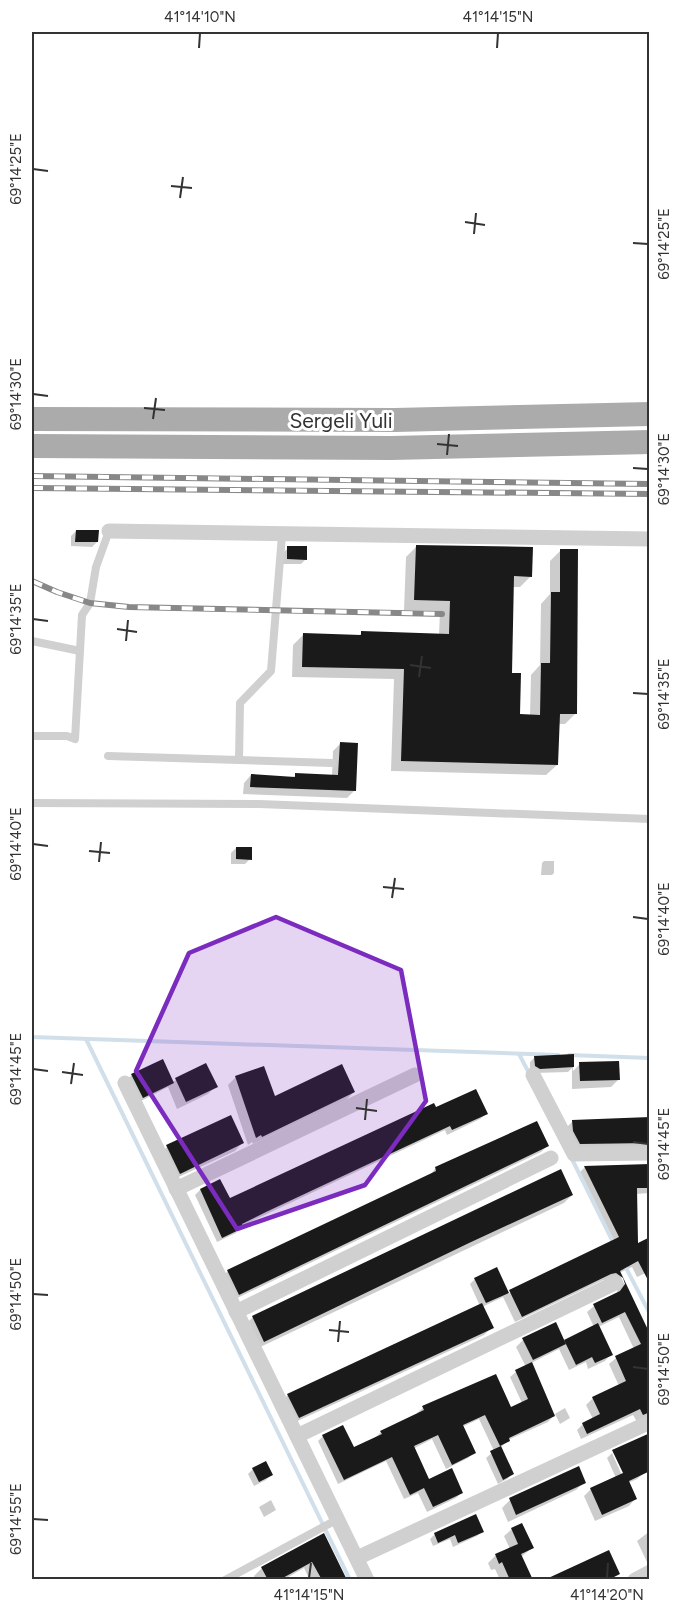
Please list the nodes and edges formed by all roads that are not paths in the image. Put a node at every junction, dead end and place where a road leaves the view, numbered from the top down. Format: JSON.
{"nodes":[{"id":1,"x":650,"y":414,"type":"edge"},
{"id":2,"x":32,"y":419,"type":"edge"},
{"id":3,"x":650,"y":442,"type":"edge"},
{"id":4,"x":32,"y":446,"type":"edge"},
{"id":5,"x":109,"y":531,"type":"joint"},
{"id":6,"x":282,"y":535,"type":"junction"},
{"id":7,"x":650,"y":539,"type":"edge"},
{"id":8,"x":32,"y":641,"type":"edge"},
{"id":9,"x":80,"y":651,"type":"junction"},
{"id":10,"x":32,"y":736,"type":"edge"},
{"id":11,"x":108,"y":756,"type":"dead end"},
{"id":12,"x":239,"y":759,"type":"junction"},
{"id":13,"x":332,"y":763,"type":"dead end"},
{"id":14,"x":32,"y":802,"type":"edge"},
{"id":15,"x":650,"y":819,"type":"edge"},
{"id":16,"x":415,"y":1075,"type":"dead end"},
{"id":17,"x":533,"y":1075,"type":"dead end"},
{"id":18,"x":125,"y":1083,"type":"dead end"},
{"id":19,"x":650,"y":1153,"type":"edge"},
{"id":20,"x":551,"y":1158,"type":"dead end"},
{"id":21,"x":176,"y":1189,"type":"junction"},
{"id":22,"x":615,"y":1283,"type":"dead end"},
{"id":23,"x":236,"y":1312,"type":"junction"},
{"id":24,"x":650,"y":1422,"type":"edge"},
{"id":25,"x":297,"y":1436,"type":"junction"},
{"id":26,"x":333,"y":1522,"type":"junction"},
{"id":27,"x":357,"y":1558,"type":"junction"},
{"id":28,"x":650,"y":1572,"type":"edge"},
{"id":29,"x":225,"y":1580,"type":"edge"},
{"id":30,"x":367,"y":1580,"type":"edge"},
{"id":31,"x":635,"y":1580,"type":"edge"}],
"edges":[{"from":1,"to":2,"type":"main road","name":"Sergeli Yuli"},
{"from":3,"to":4,"type":"main road","name":"Sergeli Yuli"},
{"from":5,"to":6,"type":"street"},
{"from":5,"to":9,"type":"lane"},
{"from":6,"to":7,"type":"street"},
{"from":6,"to":12,"type":"lane"},
{"from":8,"to":9,"type":"lane"},
{"from":9,"to":10,"type":"lane"},
{"from":11,"to":12,"type":"lane"},
{"from":12,"to":13,"type":"lane"},
{"from":14,"to":15,"type":"lane"},
{"from":16,"to":21,"type":"street"},
{"from":17,"to":19,"type":"street"},
{"from":18,"to":21,"type":"street"},
{"from":20,"to":23,"type":"street"},
{"from":21,"to":23,"type":"street"},
{"from":22,"to":25,"type":"street"},
{"from":23,"to":25,"type":"street"},
{"from":24,"to":27,"type":"street"},
{"from":25,"to":26,"type":"street"},
{"from":26,"to":27,"type":"street"},
{"from":26,"to":29,"type":"lane"},
{"from":27,"to":30,"type":"street"},
{"from":28,"to":31,"type":"street"}]}
